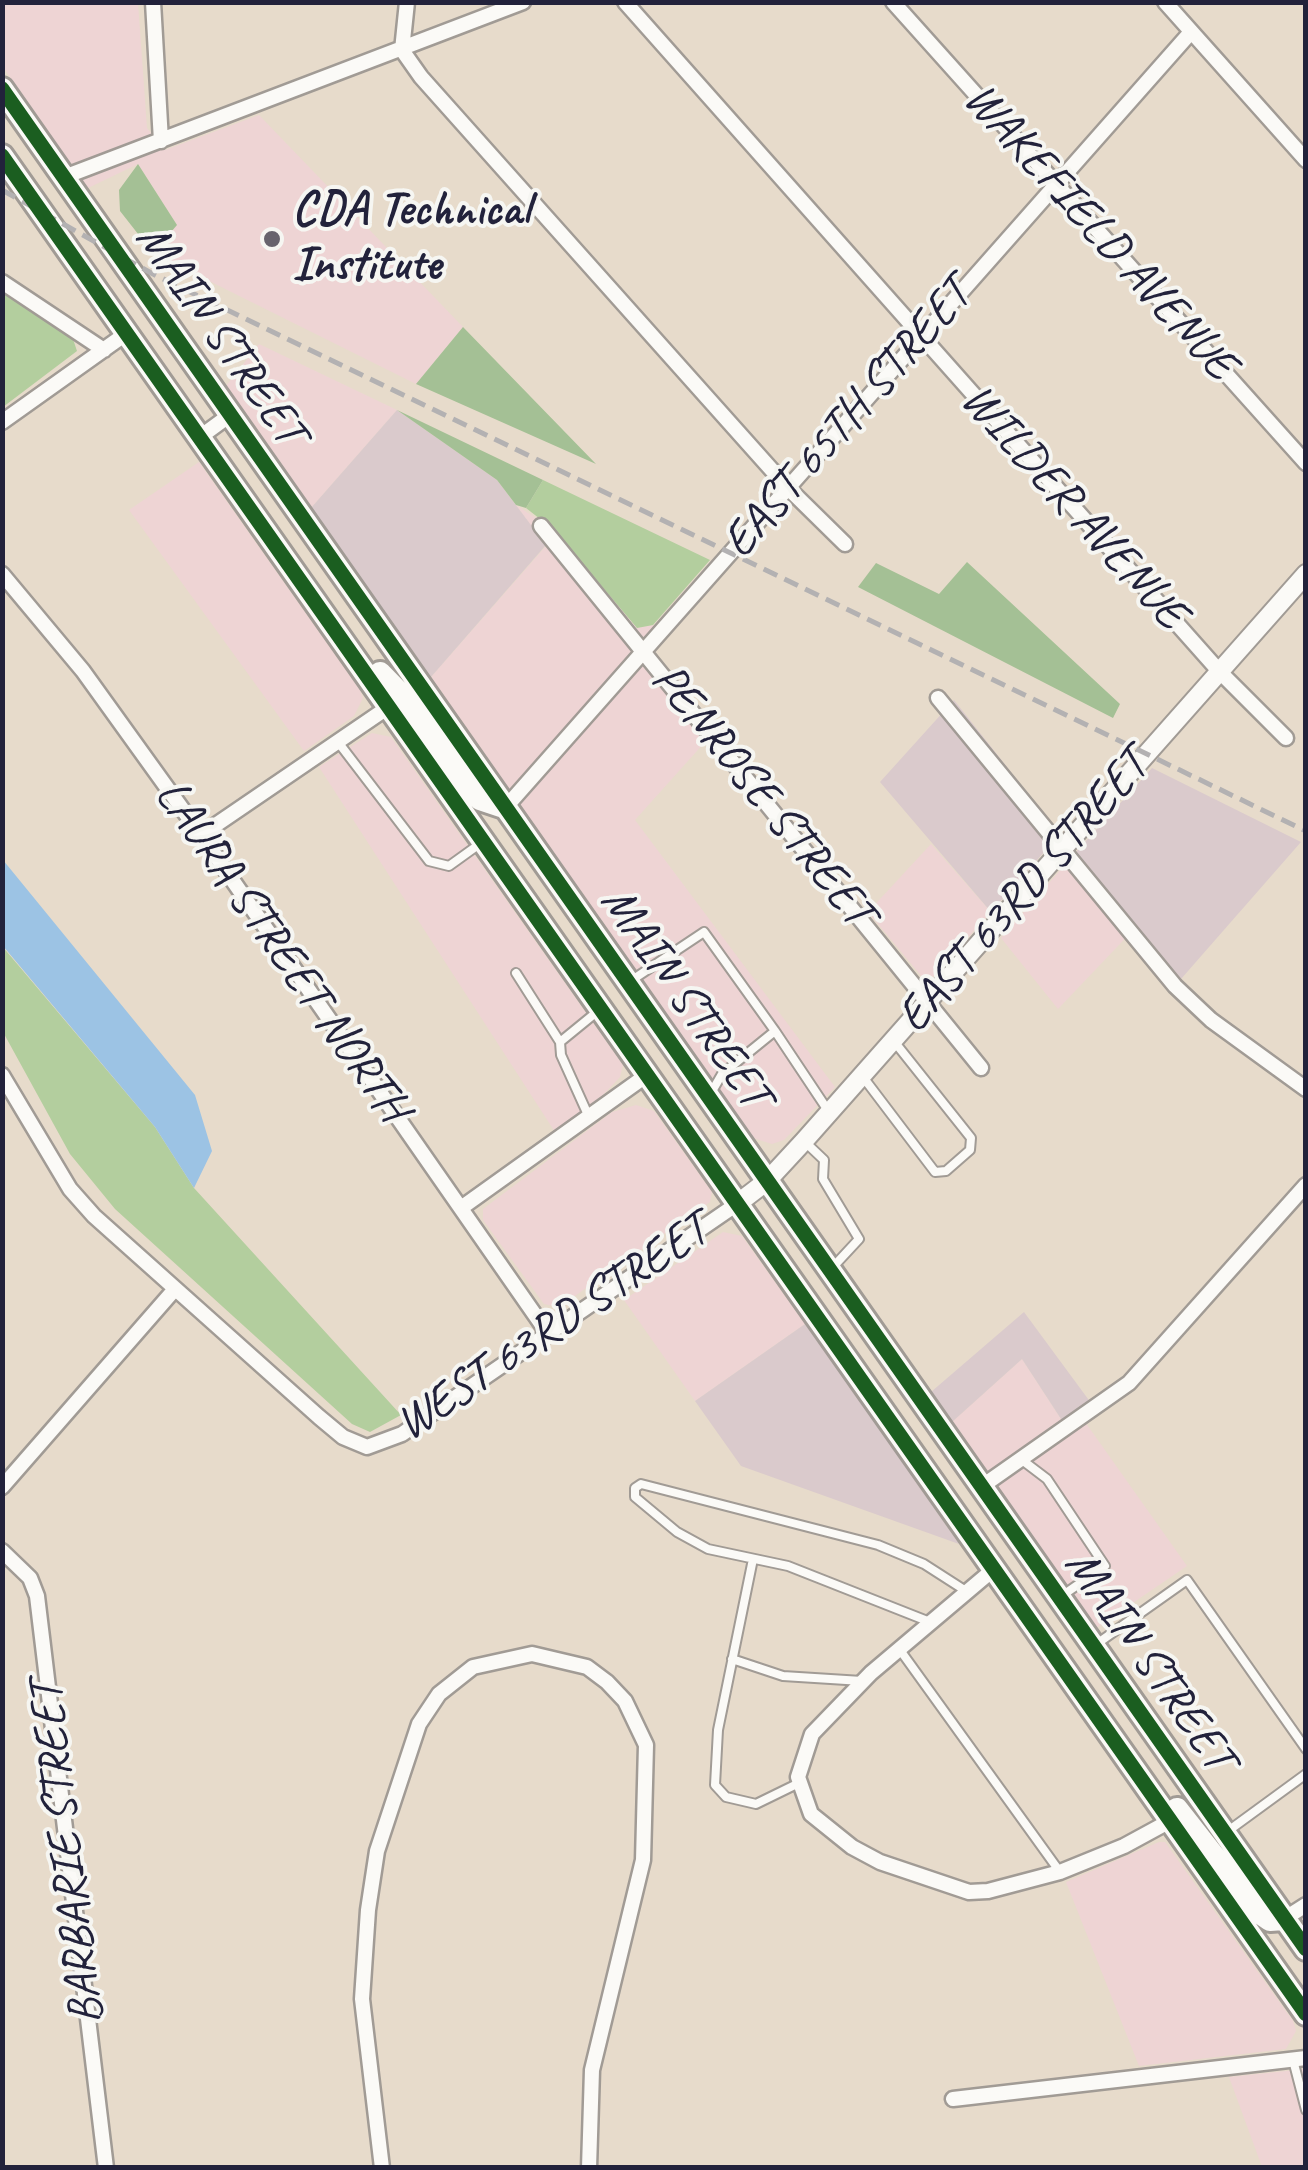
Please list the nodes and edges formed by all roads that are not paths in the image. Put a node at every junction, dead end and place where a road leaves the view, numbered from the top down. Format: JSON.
{"nodes":[{"id":1,"x":153,"y":2,"type":"edge"},
{"id":2,"x":407,"y":2,"type":"edge"},
{"id":3,"x":524,"y":2,"type":"edge"},
{"id":4,"x":625,"y":2,"type":"edge"},
{"id":5,"x":893,"y":2,"type":"edge"},
{"id":6,"x":1164,"y":2,"type":"edge"},
{"id":7,"x":1191,"y":32,"type":"junction"},
{"id":8,"x":402,"y":50,"type":"junction"},
{"id":9,"x":2,"y":89,"type":"edge"},
{"id":10,"x":161,"y":140,"type":"junction"},
{"id":11,"x":2,"y":156,"type":"edge"},
{"id":12,"x":1306,"y":160,"type":"edge"},
{"id":13,"x":64,"y":177,"type":"junction"},
{"id":14,"x":1056,"y":184,"type":"junction"},
{"id":15,"x":2,"y":282,"type":"edge"},
{"id":16,"x":127,"y":333,"type":"junction"},
{"id":17,"x":922,"y":336,"type":"junction"},
{"id":18,"x":104,"y":350,"type":"junction"},
{"id":19,"x":230,"y":415,"type":"junction"},
{"id":20,"x":2,"y":422,"type":"edge"},
{"id":21,"x":200,"y":437,"type":"junction"},
{"id":22,"x":1306,"y":463,"type":"edge"},
{"id":23,"x":787,"y":488,"type":"junction"},
{"id":24,"x":541,"y":526,"type":"dead end"},
{"id":25,"x":845,"y":544,"type":"dead end"},
{"id":26,"x":2,"y":574,"type":"edge"},
{"id":27,"x":1306,"y":574,"type":"edge"},
{"id":28,"x":328,"y":620,"type":"junction"},
{"id":29,"x":644,"y":650,"type":"junction"},
{"id":30,"x":1220,"y":670,"type":"junction"},
{"id":31,"x":938,"y":698,"type":"dead end"},
{"id":32,"x":390,"y":706,"type":"junction"},
{"id":33,"x":1286,"y":738,"type":"dead end"},
{"id":34,"x":338,"y":742,"type":"junction"},
{"id":35,"x":505,"y":808,"type":"junction"},
{"id":36,"x":201,"y":835,"type":"junction"},
{"id":37,"x":484,"y":841,"type":"junction"},
{"id":38,"x":1062,"y":850,"type":"junction"},
{"id":39,"x":516,"y":973,"type":"dead end"},
{"id":40,"x":628,"y":983,"type":"junction"},
{"id":41,"x":928,"y":1000,"type":"junction"},
{"id":42,"x":601,"y":1009,"type":"junction"},
{"id":43,"x":774,"y":1031,"type":"junction"},
{"id":44,"x":893,"y":1040,"type":"junction"},
{"id":45,"x":560,"y":1042,"type":"junction"},
{"id":46,"x":981,"y":1068,"type":"dead end"},
{"id":47,"x":862,"y":1075,"type":"junction"},
{"id":48,"x":647,"y":1076,"type":"junction"},
{"id":49,"x":3,"y":1078,"type":"edge"},
{"id":50,"x":1306,"y":1089,"type":"edge"},
{"id":51,"x":708,"y":1096,"type":"junction"},
{"id":52,"x":829,"y":1112,"type":"junction"},
{"id":53,"x":589,"y":1117,"type":"junction"},
{"id":54,"x":804,"y":1141,"type":"junction"},
{"id":55,"x":767,"y":1181,"type":"junction"},
{"id":56,"x":1306,"y":1185,"type":"edge"},
{"id":57,"x":737,"y":1204,"type":"junction"},
{"id":58,"x":461,"y":1208,"type":"junction"},
{"id":59,"x":830,"y":1270,"type":"junction"},
{"id":60,"x":175,"y":1289,"type":"junction"},
{"id":61,"x":549,"y":1335,"type":"junction"},
{"id":62,"x":1022,"y":1460,"type":"junction"},
{"id":63,"x":2,"y":1486,"type":"edge"},
{"id":64,"x":980,"y":1486,"type":"junction"},
{"id":65,"x":2,"y":1551,"type":"edge"},
{"id":66,"x":752,"y":1559,"type":"junction"},
{"id":67,"x":994,"y":1569,"type":"junction"},
{"id":68,"x":966,"y":1591,"type":"junction"},
{"id":69,"x":1059,"y":1598,"type":"junction"},
{"id":70,"x":930,"y":1622,"type":"junction"},
{"id":71,"x":1092,"y":1646,"type":"junction"},
{"id":72,"x":900,"y":1650,"type":"junction"},
{"id":73,"x":732,"y":1659,"type":"junction"},
{"id":74,"x":862,"y":1681,"type":"junction"},
{"id":75,"x":1114,"y":1740,"type":"junction"},
{"id":76,"x":1306,"y":1749,"type":"edge"},
{"id":77,"x":1306,"y":1774,"type":"edge"},
{"id":78,"x":799,"y":1783,"type":"junction"},
{"id":79,"x":1170,"y":1821,"type":"junction"},
{"id":80,"x":1224,"y":1833,"type":"junction"},
{"id":81,"x":1060,"y":1872,"type":"junction"},
{"id":82,"x":1306,"y":1905,"type":"edge"},
{"id":83,"x":1284,"y":1919,"type":"junction"},
{"id":84,"x":1306,"y":1949,"type":"edge"},
{"id":85,"x":1306,"y":2014,"type":"edge"},
{"id":86,"x":1299,"y":2059,"type":"edge"},
{"id":87,"x":953,"y":2099,"type":"dead end"},
{"id":88,"x":1306,"y":2110,"type":"edge"},
{"id":89,"x":106,"y":2168,"type":"edge"},
{"id":90,"x":382,"y":2168,"type":"edge"},
{"id":91,"x":589,"y":2168,"type":"edge"}],
"edges":[{"from":1,"to":10,"type":"street"},
{"from":2,"to":8,"type":"street"},
{"from":3,"to":8,"type":"street"},
{"from":4,"to":17,"type":"street","name":"WILDER AVENUE"},
{"from":5,"to":14,"type":"street","name":"WAKEFIELD AVENUE"},
{"from":6,"to":7,"type":"street"},
{"from":7,"to":12,"type":"street"},
{"from":7,"to":14,"type":"street","name":"EAST 65TH STREET"},
{"from":8,"to":10,"type":"street"},
{"from":8,"to":23,"type":"street"},
{"from":9,"to":13,"type":"main road","name":"MAIN STREET"},
{"from":10,"to":13,"type":"street"},
{"from":11,"to":16,"type":"main road","name":"MAIN STREET"},
{"from":13,"to":19,"type":"main road","name":"MAIN STREET"},
{"from":14,"to":17,"type":"street","name":"EAST 65TH STREET"},
{"from":14,"to":22,"type":"street","name":"WAKEFIELD AVENUE"},
{"from":15,"to":18,"type":"street"},
{"from":16,"to":18,"type":"street"},
{"from":16,"to":21,"type":"main road","name":"MAIN STREET"},
{"from":17,"to":23,"type":"street","name":"EAST 65TH STREET"},
{"from":17,"to":30,"type":"street","name":"WILDER AVENUE"},
{"from":18,"to":20,"type":"street"},
{"from":19,"to":21,"type":"street"},
{"from":19,"to":35,"type":"main road","name":"MAIN STREET"},
{"from":21,"to":28,"type":"main road","name":"MAIN STREET"},
{"from":23,"to":25,"type":"street"},
{"from":23,"to":29,"type":"street","name":"EAST 65TH STREET"},
{"from":24,"to":29,"type":"street","name":"PENROSE STREET"},
{"from":26,"to":36,"type":"street","name":"LAURA STREET NORTH"},
{"from":27,"to":30,"type":"street","name":"EAST 63RD STREET"},
{"from":28,"to":32,"type":"main road","name":"MAIN STREET"},
{"from":28,"to":35,"type":"main road"},
{"from":29,"to":35,"type":"street","name":"EAST 65TH STREET"},
{"from":29,"to":41,"type":"street","name":"PENROSE STREET"},
{"from":30,"to":33,"type":"street","name":"WILDER AVENUE"},
{"from":30,"to":38,"type":"street","name":"EAST 63RD STREET"},
{"from":31,"to":38,"type":"street"},
{"from":32,"to":34,"type":"street"},
{"from":32,"to":37,"type":"main road","name":"MAIN STREET"},
{"from":34,"to":36,"type":"street"},
{"from":34,"to":37,"type":"lane"},
{"from":35,"to":40,"type":"main road","name":"MAIN STREET"},
{"from":36,"to":58,"type":"street","name":"LAURA STREET NORTH"},
{"from":37,"to":42,"type":"main road","name":"MAIN STREET"},
{"from":38,"to":41,"type":"street","name":"EAST 63RD STREET"},
{"from":38,"to":50,"type":"street"},
{"from":39,"to":45,"type":"lane"},
{"from":40,"to":43,"type":"lane"},
{"from":40,"to":51,"type":"main road","name":"MAIN STREET"},
{"from":41,"to":44,"type":"street","name":"EAST 63RD STREET"},
{"from":41,"to":46,"type":"street","name":"PENROSE STREET"},
{"from":42,"to":45,"type":"lane"},
{"from":42,"to":48,"type":"main road","name":"MAIN STREET"},
{"from":43,"to":51,"type":"lane"},
{"from":43,"to":52,"type":"lane"},
{"from":44,"to":47,"type":"street","name":"EAST 63RD STREET"},
{"from":44,"to":47,"type":"lane"},
{"from":45,"to":53,"type":"lane"},
{"from":47,"to":52,"type":"street","name":"EAST 63RD STREET"},
{"from":48,"to":53,"type":"street"},
{"from":48,"to":57,"type":"main road","name":"MAIN STREET"},
{"from":49,"to":60,"type":"street"},
{"from":51,"to":55,"type":"main road","name":"MAIN STREET"},
{"from":52,"to":54,"type":"street","name":"EAST 63RD STREET"},
{"from":53,"to":58,"type":"street"},
{"from":54,"to":55,"type":"street","name":"EAST 63RD STREET"},
{"from":54,"to":59,"type":"lane"},
{"from":55,"to":57,"type":"street","name":"EAST 63RD STREET"},
{"from":55,"to":59,"type":"main road","name":"MAIN STREET"},
{"from":56,"to":62,"type":"street"},
{"from":57,"to":61,"type":"street","name":"WEST 63RD STREET"},
{"from":57,"to":67,"type":"main road","name":"MAIN STREET"},
{"from":58,"to":61,"type":"street","name":"LAURA STREET NORTH"},
{"from":59,"to":64,"type":"main road","name":"MAIN STREET"},
{"from":60,"to":61,"type":"street","name":"WEST 63RD STREET"},
{"from":60,"to":63,"type":"street"},
{"from":62,"to":64,"type":"street"},
{"from":62,"to":69,"type":"lane"},
{"from":64,"to":69,"type":"main road","name":"MAIN STREET"},
{"from":65,"to":89,"type":"street","name":"BARBARIE STREET"},
{"from":66,"to":68,"type":"lane"},
{"from":66,"to":70,"type":"lane"},
{"from":66,"to":73,"type":"lane"},
{"from":67,"to":68,"type":"street"},
{"from":67,"to":75,"type":"main road","name":"MAIN STREET"},
{"from":68,"to":70,"type":"street"},
{"from":69,"to":71,"type":"main road","name":"MAIN STREET"},
{"from":70,"to":72,"type":"street"},
{"from":71,"to":76,"type":"lane"},
{"from":71,"to":80,"type":"main road","name":"MAIN STREET"},
{"from":72,"to":74,"type":"street"},
{"from":72,"to":81,"type":"lane"},
{"from":73,"to":74,"type":"lane"},
{"from":73,"to":78,"type":"lane"},
{"from":74,"to":78,"type":"street"},
{"from":75,"to":79,"type":"main road","name":"MAIN STREET"},
{"from":75,"to":83,"type":"main road"},
{"from":77,"to":80,"type":"lane"},
{"from":78,"to":81,"type":"street"},
{"from":79,"to":81,"type":"street"},
{"from":79,"to":85,"type":"main road","name":"MAIN STREET"},
{"from":80,"to":83,"type":"main road","name":"MAIN STREET"},
{"from":82,"to":83,"type":"street"},
{"from":83,"to":84,"type":"main road","name":"MAIN STREET"},
{"from":86,"to":87,"type":"street"},
{"from":86,"to":88,"type":"lane"},
{"from":90,"to":91,"type":"street"}]}
